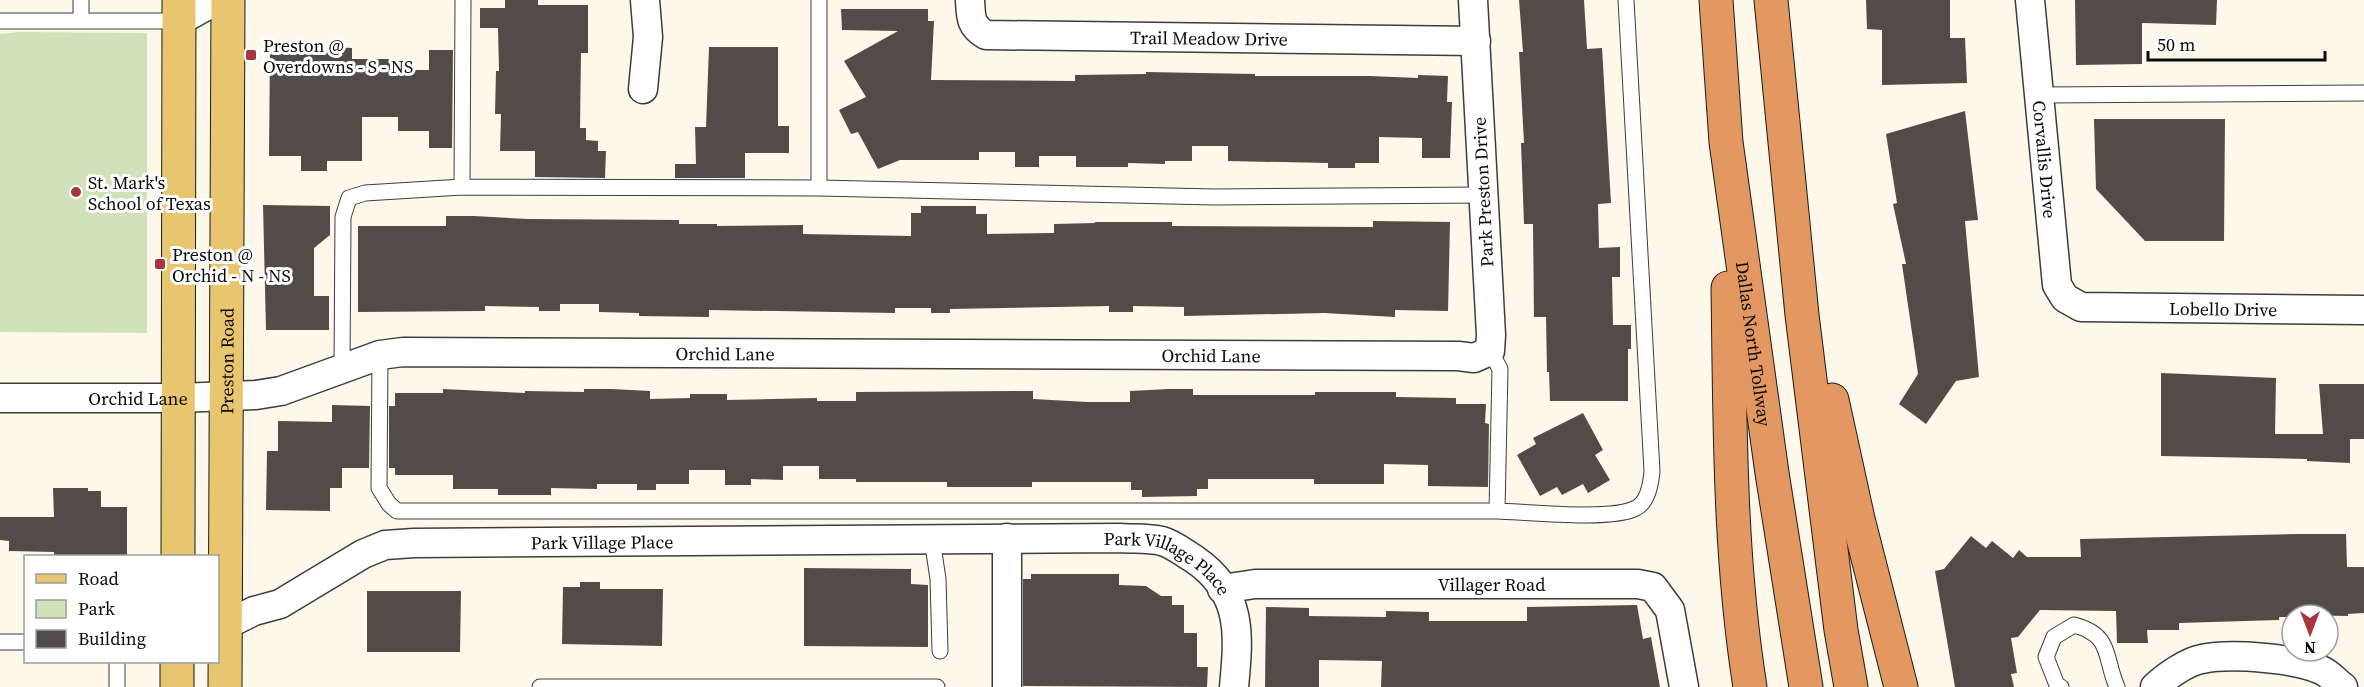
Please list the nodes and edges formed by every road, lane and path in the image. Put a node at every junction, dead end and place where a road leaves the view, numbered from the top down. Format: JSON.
{"nodes":[{"id":1,"x":81,"y":0,"type":"edge"},
{"id":2,"x":217,"y":0,"type":"edge"},
{"id":3,"x":228,"y":0,"type":"edge"},
{"id":4,"x":464,"y":0,"type":"edge"},
{"id":5,"x":645,"y":0,"type":"edge"},
{"id":6,"x":819,"y":0,"type":"edge"},
{"id":7,"x":970,"y":0,"type":"edge"},
{"id":8,"x":1473,"y":0,"type":"edge"},
{"id":9,"x":1626,"y":0,"type":"edge"},
{"id":10,"x":1716,"y":0,"type":"edge"},
{"id":11,"x":1771,"y":0,"type":"edge"},
{"id":12,"x":2030,"y":0,"type":"edge"},
{"id":13,"x":179,"y":11,"type":"edge"},
{"id":14,"x":0,"y":21,"type":"edge"},
{"id":15,"x":81,"y":21,"type":"junction"},
{"id":16,"x":1476,"y":41,"type":"junction"},
{"id":17,"x":643,"y":89,"type":"dead end"},
{"id":18,"x":2364,"y":93,"type":"edge"},
{"id":19,"x":2038,"y":95,"type":"junction"},
{"id":20,"x":1726,"y":142,"type":"junction"},
{"id":21,"x":462,"y":187,"type":"junction"},
{"id":22,"x":819,"y":188,"type":"junction"},
{"id":23,"x":1483,"y":195,"type":"junction"},
{"id":24,"x":2081,"y":307,"type":"joint"},
{"id":25,"x":2364,"y":310,"type":"edge"},
{"id":26,"x":1802,"y":315,"type":"junction"},
{"id":27,"x":1490,"y":351,"type":"junction"},
{"id":28,"x":380,"y":355,"type":"junction"},
{"id":29,"x":342,"y":369,"type":"junction"},
{"id":30,"x":226,"y":396,"type":"junction"},
{"id":31,"x":0,"y":398,"type":"edge"},
{"id":32,"x":178,"y":398,"type":"junction"},
{"id":33,"x":1497,"y":512,"type":"junction"},
{"id":34,"x":1007,"y":538,"type":"junction"},
{"id":35,"x":932,"y":539,"type":"junction"},
{"id":36,"x":178,"y":555,"type":"edge"},
{"id":37,"x":1222,"y":589,"type":"junction"},
{"id":38,"x":221,"y":628,"type":"edge"},
{"id":39,"x":0,"y":642,"type":"edge"},
{"id":40,"x":24,"y":642,"type":"edge"},
{"id":41,"x":940,"y":651,"type":"dead end"},
{"id":42,"x":117,"y":663,"type":"edge"},
{"id":43,"x":177,"y":663,"type":"edge"},
{"id":44,"x":2113,"y":685,"type":"edge"},
{"id":45,"x":117,"y":687,"type":"edge"},
{"id":46,"x":177,"y":687,"type":"edge"},
{"id":47,"x":225,"y":687,"type":"edge"},
{"id":48,"x":540,"y":687,"type":"edge"},
{"id":49,"x":937,"y":687,"type":"edge"},
{"id":50,"x":1007,"y":687,"type":"edge"},
{"id":51,"x":1234,"y":687,"type":"edge"},
{"id":52,"x":1684,"y":687,"type":"edge"},
{"id":53,"x":1750,"y":687,"type":"edge"},
{"id":54,"x":1806,"y":687,"type":"edge"},
{"id":55,"x":1851,"y":687,"type":"edge"},
{"id":56,"x":1901,"y":687,"type":"edge"},
{"id":57,"x":2061,"y":687,"type":"edge"},
{"id":58,"x":2155,"y":687,"type":"edge"},
{"id":59,"x":2343,"y":687,"type":"edge"}],
"edges":[{"from":1,"to":15,"type":"lane"},
{"from":2,"to":13,"type":"street"},
{"from":3,"to":30,"type":"main road","name":"Preston Road"},
{"from":4,"to":21,"type":"lane"},
{"from":5,"to":17,"type":"street"},
{"from":6,"to":22,"type":"lane"},
{"from":7,"to":16,"type":"street","name":"Trail Meadow Drive"},
{"from":8,"to":16,"type":"street","name":"Park Preston Drive"},
{"from":9,"to":33,"type":"lane"},
{"from":10,"to":20,"type":"highway","name":"Dallas North Tollway"},
{"from":11,"to":26,"type":"highway"},
{"from":12,"to":19,"type":"street","name":"Corvallis Drive"},
{"from":13,"to":15,"type":"lane"},
{"from":13,"to":32,"type":"main road"},
{"from":14,"to":15,"type":"lane"},
{"from":16,"to":23,"type":"street","name":"Park Preston Drive"},
{"from":18,"to":19,"type":"lane"},
{"from":19,"to":24,"type":"street","name":"Corvallis Drive"},
{"from":20,"to":53,"type":"highway"},
{"from":20,"to":54,"type":"highway","name":"Dallas North Tollway"},
{"from":21,"to":22,"type":"lane"},
{"from":21,"to":29,"type":"lane"},
{"from":22,"to":23,"type":"lane"},
{"from":23,"to":27,"type":"street","name":"Park Preston Drive"},
{"from":24,"to":25,"type":"street","name":"Lobello Drive"},
{"from":26,"to":55,"type":"highway"},
{"from":26,"to":56,"type":"highway"},
{"from":27,"to":28,"type":"street","name":"Orchid Lane"},
{"from":27,"to":33,"type":"lane"},
{"from":28,"to":29,"type":"street","name":"Orchid Lane"},
{"from":28,"to":33,"type":"lane"},
{"from":29,"to":30,"type":"street","name":"Orchid Lane"},
{"from":30,"to":32,"type":"street","name":"Orchid Lane"},
{"from":30,"to":38,"type":"main road","name":"Preston Road"},
{"from":31,"to":32,"type":"street","name":"Orchid Lane"},
{"from":32,"to":36,"type":"main road"},
{"from":34,"to":35,"type":"street","name":"Park Village Place"},
{"from":34,"to":37,"type":"street","name":"Park Village Place"},
{"from":34,"to":50,"type":"street"},
{"from":35,"to":38,"type":"street","name":"Park Village Place"},
{"from":35,"to":41,"type":"lane"},
{"from":37,"to":51,"type":"street","name":"Park Village Place"},
{"from":37,"to":52,"type":"street","name":"Villager Road"},
{"from":38,"to":47,"type":"main road","name":"Preston Road"},
{"from":39,"to":40,"type":"lane"},
{"from":42,"to":45,"type":"lane"},
{"from":43,"to":46,"type":"main road"},
{"from":44,"to":57,"type":"lane"},
{"from":48,"to":49,"type":"lane"},
{"from":58,"to":59,"type":"street"}]}
